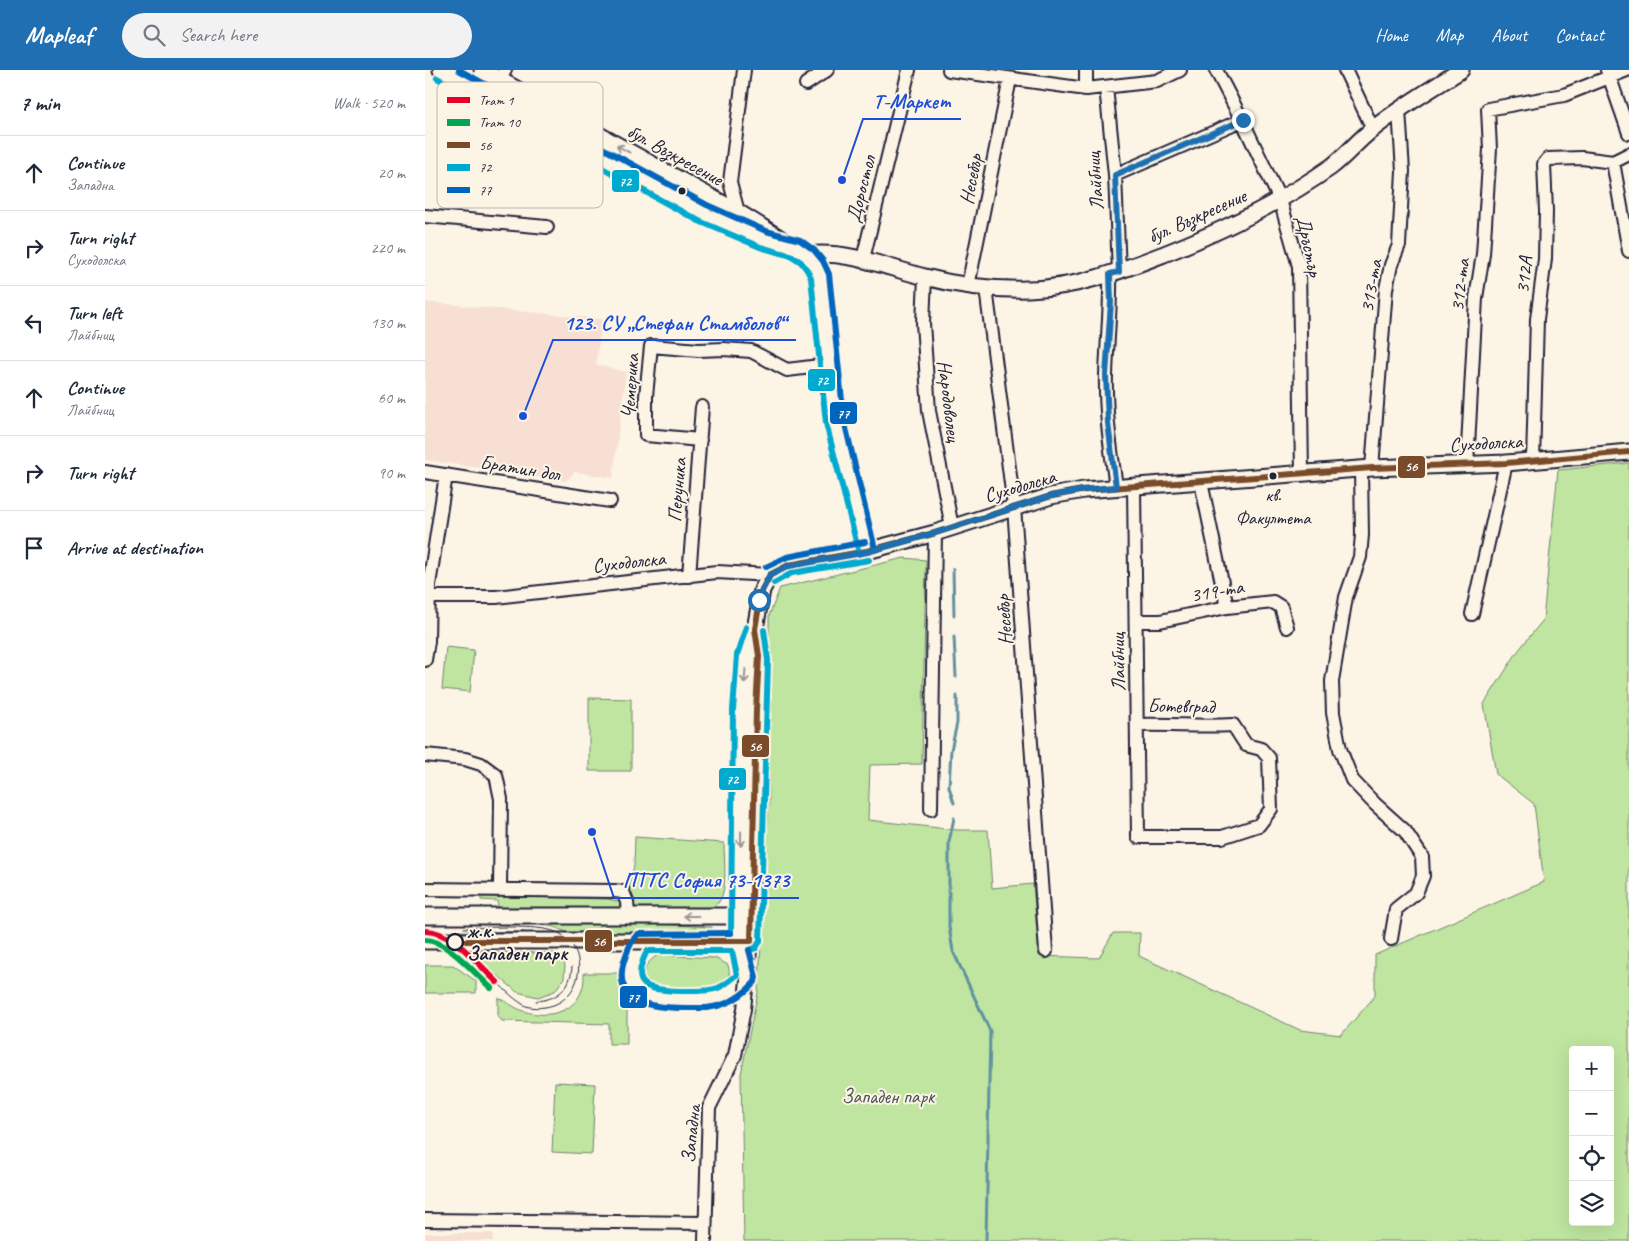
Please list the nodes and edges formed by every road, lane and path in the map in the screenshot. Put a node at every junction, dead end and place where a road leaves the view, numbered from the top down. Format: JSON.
{"nodes":[{"id":1,"x":441,"y":70,"type":"edge"},
{"id":2,"x":482,"y":70,"type":"edge"},
{"id":3,"x":744,"y":70,"type":"edge"},
{"id":4,"x":827,"y":70,"type":"edge"},
{"id":5,"x":909,"y":70,"type":"edge"},
{"id":6,"x":949,"y":70,"type":"edge"},
{"id":7,"x":1086,"y":70,"type":"edge"},
{"id":8,"x":1180,"y":70,"type":"edge"},
{"id":9,"x":1216,"y":70,"type":"edge"},
{"id":10,"x":1345,"y":70,"type":"edge"},
{"id":11,"x":1627,"y":70,"type":"edge"},
{"id":12,"x":1458,"y":71,"type":"edge"},
{"id":13,"x":1608,"y":74,"type":"edge"},
{"id":14,"x":503,"y":75,"type":"edge"},
{"id":15,"x":1010,"y":79,"type":"junction"},
{"id":16,"x":463,"y":82,"type":"edge"},
{"id":17,"x":515,"y":82,"type":"edge"},
{"id":18,"x":806,"y":84,"type":"dead end"},
{"id":19,"x":1106,"y":87,"type":"junction"},
{"id":20,"x":1087,"y":89,"type":"junction"},
{"id":21,"x":1399,"y":110,"type":"junction"},
{"id":22,"x":1243,"y":120,"type":"junction"},
{"id":23,"x":1373,"y":129,"type":"junction"},
{"id":24,"x":603,"y":133,"type":"edge"},
{"id":25,"x":1629,"y":134,"type":"edge"},
{"id":26,"x":1629,"y":154,"type":"edge"},
{"id":27,"x":603,"y":158,"type":"edge"},
{"id":28,"x":1613,"y":162,"type":"junction"},
{"id":29,"x":1115,"y":175,"type":"junction"},
{"id":30,"x":1280,"y":200,"type":"junction"},
{"id":31,"x":738,"y":212,"type":"junction"},
{"id":32,"x":425,"y":216,"type":"edge"},
{"id":33,"x":547,"y":227,"type":"dead end"},
{"id":34,"x":802,"y":251,"type":"junction"},
{"id":35,"x":1629,"y":251,"type":"edge"},
{"id":36,"x":863,"y":259,"type":"junction"},
{"id":37,"x":1114,"y":273,"type":"junction"},
{"id":38,"x":925,"y":277,"type":"junction"},
{"id":39,"x":969,"y":286,"type":"junction"},
{"id":40,"x":986,"y":288,"type":"junction"},
{"id":41,"x":827,"y":365,"type":"junction"},
{"id":42,"x":702,"y":407,"type":"dead end"},
{"id":43,"x":700,"y":440,"type":"junction"},
{"id":44,"x":1629,"y":452,"type":"edge"},
{"id":45,"x":1533,"y":461,"type":"junction"},
{"id":46,"x":1506,"y":463,"type":"junction"},
{"id":47,"x":1467,"y":465,"type":"junction"},
{"id":48,"x":1367,"y":469,"type":"junction"},
{"id":49,"x":425,"y":472,"type":"edge"},
{"id":50,"x":1301,"y":474,"type":"junction"},
{"id":51,"x":446,"y":475,"type":"junction"},
{"id":52,"x":1201,"y":482,"type":"junction"},
{"id":53,"x":1134,"y":486,"type":"junction"},
{"id":54,"x":1116,"y":487,"type":"junction"},
{"id":55,"x":610,"y":501,"type":"dead end"},
{"id":56,"x":1015,"y":508,"type":"junction"},
{"id":57,"x":952,"y":527,"type":"junction"},
{"id":58,"x":935,"y":533,"type":"junction"},
{"id":59,"x":867,"y":552,"type":"junction"},
{"id":60,"x":770,"y":575,"type":"junction"},
{"id":61,"x":689,"y":576,"type":"junction"},
{"id":62,"x":427,"y":597,"type":"edge"},
{"id":63,"x":1227,"y":607,"type":"junction"},
{"id":64,"x":1472,"y":614,"type":"dead end"},
{"id":65,"x":1136,"y":621,"type":"junction"},
{"id":66,"x":1287,"y":627,"type":"dead end"},
{"id":67,"x":425,"y":660,"type":"edge"},
{"id":68,"x":1137,"y":725,"type":"junction"},
{"id":69,"x":425,"y":755,"type":"edge"},
{"id":70,"x":931,"y":809,"type":"dead end"},
{"id":71,"x":1139,"y":837,"type":"joint"},
{"id":72,"x":425,"y":888,"type":"edge"},
{"id":73,"x":501,"y":889,"type":"junction"},
{"id":74,"x":425,"y":916,"type":"edge"},
{"id":75,"x":628,"y":916,"type":"junction"},
{"id":76,"x":746,"y":916,"type":"junction"},
{"id":77,"x":1391,"y":939,"type":"dead end"},
{"id":78,"x":425,"y":941,"type":"edge"},
{"id":79,"x":745,"y":942,"type":"junction"},
{"id":80,"x":1046,"y":951,"type":"dead end"},
{"id":81,"x":425,"y":1220,"type":"edge"},
{"id":82,"x":705,"y":1223,"type":"junction"},
{"id":83,"x":705,"y":1241,"type":"edge"}],
"edges":[{"from":1,"to":16,"type":"street","name":"бул. Възкресение"},
{"from":2,"to":14,"type":"street","name":"бул. Възкресение"},
{"from":3,"to":31,"type":"street"},
{"from":4,"to":18,"type":"street"},
{"from":5,"to":36,"type":"street","name":"Доростол"},
{"from":6,"to":15,"type":"street"},
{"from":7,"to":20,"type":"street"},
{"from":8,"to":19,"type":"street"},
{"from":9,"to":22,"type":"street","name":"Дръстър"},
{"from":10,"to":23,"type":"street"},
{"from":11,"to":13,"type":"street"},
{"from":12,"to":21,"type":"street","name":"бул. Възкресение"},
{"from":13,"to":25,"type":"street"},
{"from":13,"to":47,"type":"street","name":"312-та"},
{"from":17,"to":14,"type":"street","name":"бул. Възкресение","one_way":true},
{"from":15,"to":20,"type":"street"},
{"from":15,"to":39,"type":"street","name":"Несебър"},
{"from":19,"to":20,"type":"street"},
{"from":19,"to":29,"type":"street","name":"Лайбниц"},
{"from":21,"to":23,"type":"street","name":"бул. Възкресение"},
{"from":21,"to":48,"type":"street","name":"313-та"},
{"from":22,"to":29,"type":"street"},
{"from":22,"to":30,"type":"street","name":"Дръстър"},
{"from":23,"to":30,"type":"street","name":"бул. Възкресение"},
{"from":31,"to":24,"type":"street","name":"бул. Възкресение","one_way":true},
{"from":26,"to":28,"type":"street"},
{"from":27,"to":34,"type":"street","name":"бул. Възкресение"},
{"from":28,"to":35,"type":"street"},
{"from":28,"to":45,"type":"street","name":"312А"},
{"from":29,"to":37,"type":"street","name":"Лайбниц"},
{"from":30,"to":37,"type":"street","name":"бул. Възкресение"},
{"from":30,"to":50,"type":"street","name":"Дръстър"},
{"from":31,"to":34,"type":"street","name":"бул. Възкресение"},
{"from":32,"to":33,"type":"street"},
{"from":34,"to":36,"type":"street","name":"бул. Възкресение"},
{"from":34,"to":41,"type":"street"},
{"from":36,"to":38,"type":"street","name":"бул. Възкресение"},
{"from":37,"to":40,"type":"street","name":"бул. Възкресение"},
{"from":37,"to":54,"type":"street","name":"Лайбниц"},
{"from":38,"to":39,"type":"street","name":"бул. Възкресение"},
{"from":38,"to":57,"type":"street","name":"Народоволец"},
{"from":39,"to":40,"type":"street","name":"бул. Възкресение"},
{"from":40,"to":56,"type":"street","name":"Несебър"},
{"from":41,"to":43,"type":"street","name":"Чемерика"},
{"from":41,"to":59,"type":"street"},
{"from":42,"to":43,"type":"street","name":"Перуника"},
{"from":43,"to":61,"type":"street","name":"Перуника"},
{"from":44,"to":45,"type":"street","name":"Суходолска"},
{"from":45,"to":46,"type":"street","name":"Суходолска"},
{"from":46,"to":47,"type":"street","name":"Суходолска"},
{"from":46,"to":64,"type":"street"},
{"from":47,"to":48,"type":"street","name":"Суходолска"},
{"from":48,"to":50,"type":"street","name":"Суходолска"},
{"from":48,"to":77,"type":"street","name":"313-та"},
{"from":49,"to":51,"type":"street","name":"Братин дол"},
{"from":50,"to":52,"type":"street","name":"Суходолска"},
{"from":51,"to":55,"type":"street","name":"Братин дол"},
{"from":51,"to":62,"type":"street"},
{"from":52,"to":53,"type":"street","name":"Суходолска"},
{"from":52,"to":63,"type":"street"},
{"from":53,"to":54,"type":"street","name":"Суходолска"},
{"from":53,"to":65,"type":"street","name":"Лайбниц"},
{"from":54,"to":56,"type":"street","name":"Суходолска"},
{"from":56,"to":57,"type":"street","name":"Суходолска"},
{"from":56,"to":80,"type":"street","name":"Несебър"},
{"from":57,"to":58,"type":"street","name":"Суходолска"},
{"from":58,"to":59,"type":"street","name":"Суходолска"},
{"from":58,"to":70,"type":"street"},
{"from":59,"to":60,"type":"street","name":"Суходолска"},
{"from":60,"to":61,"type":"street","name":"Суходолска"},
{"from":60,"to":76,"type":"street","name":"Западна"},
{"from":61,"to":62,"type":"street","name":"Суходолска"},
{"from":62,"to":67,"type":"street"},
{"from":63,"to":65,"type":"street","name":"319-та"},
{"from":63,"to":66,"type":"street","name":"319-та"},
{"from":65,"to":68,"type":"street","name":"Лайбниц"},
{"from":68,"to":71,"type":"street","name":"Лайбниц"},
{"from":68,"to":71,"type":"street","name":"Ботевград"},
{"from":69,"to":73,"type":"street"},
{"from":72,"to":73,"type":"street"},
{"from":73,"to":75,"type":"street"},
{"from":74,"to":75,"type":"street"},
{"from":76,"to":75,"type":"street","one_way":true},
{"from":76,"to":79,"type":"street","name":"Западна"},
{"from":78,"to":79,"type":"street"},
{"from":79,"to":82,"type":"street","name":"Западна"},
{"from":81,"to":82,"type":"street"},
{"from":82,"to":83,"type":"street","name":"Западна"}]}
